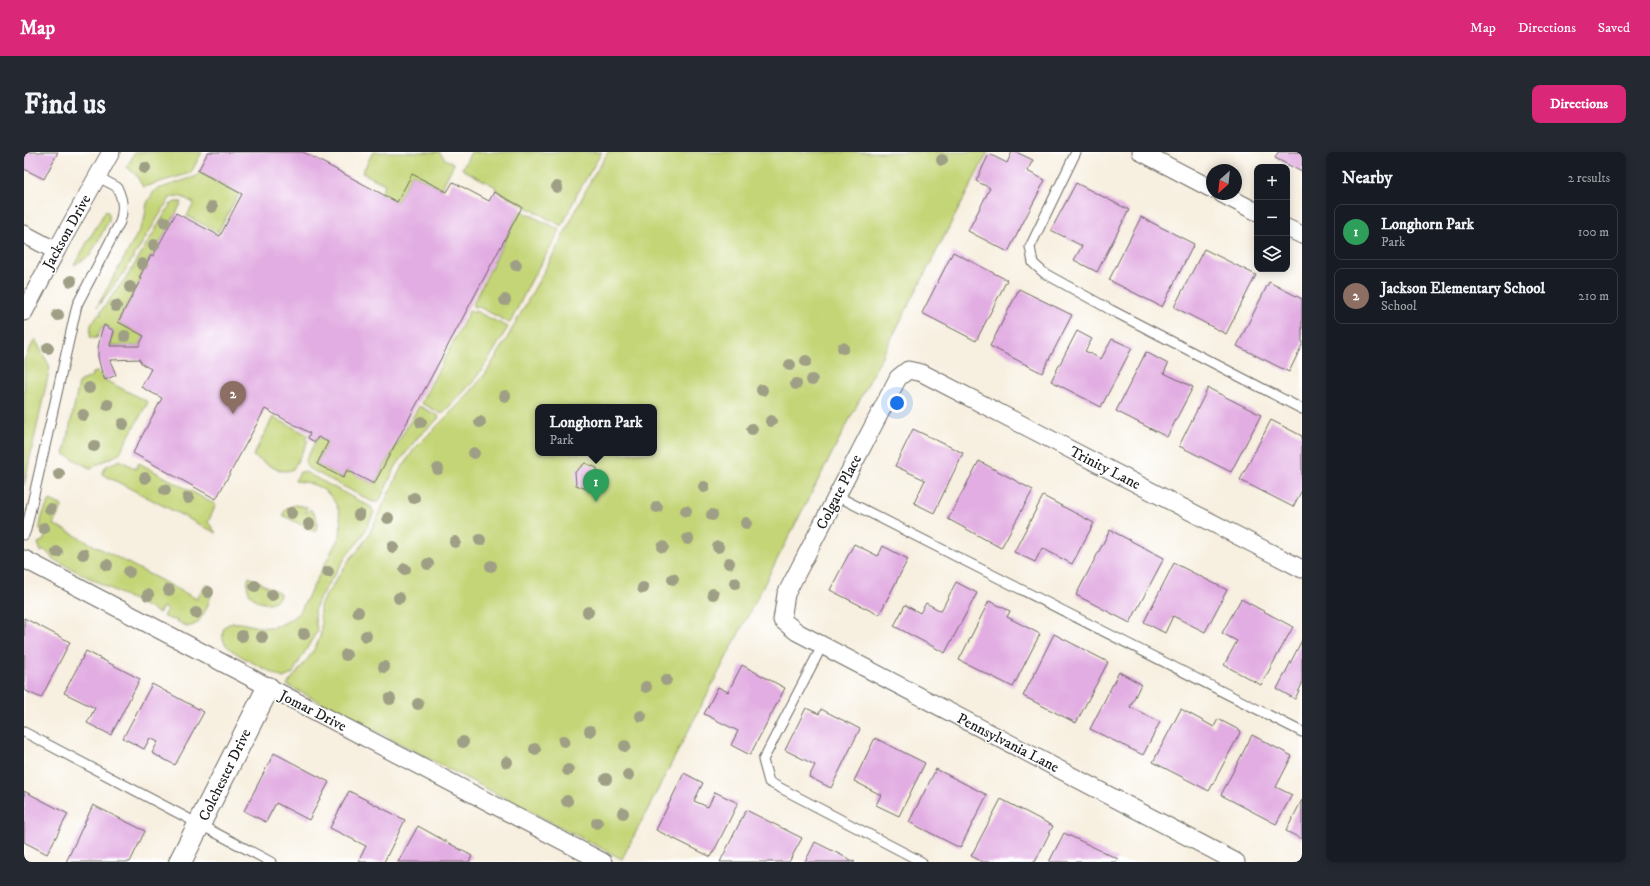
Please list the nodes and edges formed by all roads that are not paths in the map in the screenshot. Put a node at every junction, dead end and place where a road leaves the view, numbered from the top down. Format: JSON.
{"nodes":[{"id":1,"x":111,"y":152,"type":"edge"},
{"id":2,"x":1076,"y":152,"type":"edge"},
{"id":3,"x":1141,"y":152,"type":"edge"},
{"id":4,"x":98,"y":177,"type":"junction"},
{"id":5,"x":1206,"y":186,"type":"edge"},
{"id":6,"x":1234,"y":200,"type":"edge"},
{"id":7,"x":1254,"y":210,"type":"edge"},
{"id":8,"x":1290,"y":230,"type":"edge"},
{"id":9,"x":24,"y":234,"type":"edge"},
{"id":10,"x":1302,"y":236,"type":"edge"},
{"id":11,"x":56,"y":251,"type":"junction"},
{"id":12,"x":24,"y":312,"type":"edge"},
{"id":13,"x":908,"y":370,"type":"joint"},
{"id":14,"x":1302,"y":409,"type":"edge"},
{"id":15,"x":837,"y":496,"type":"junction"},
{"id":16,"x":24,"y":535,"type":"edge"},
{"id":17,"x":24,"y":559,"type":"edge"},
{"id":18,"x":1302,"y":569,"type":"edge"},
{"id":19,"x":782,"y":620,"type":"joint"},
{"id":20,"x":822,"y":646,"type":"junction"},
{"id":21,"x":268,"y":688,"type":"junction"},
{"id":22,"x":24,"y":732,"type":"edge"},
{"id":23,"x":1302,"y":732,"type":"edge"},
{"id":24,"x":200,"y":826,"type":"junction"},
{"id":25,"x":180,"y":862,"type":"edge"},
{"id":26,"x":271,"y":862,"type":"edge"},
{"id":27,"x":603,"y":862,"type":"edge"},
{"id":28,"x":922,"y":862,"type":"edge"},
{"id":29,"x":1236,"y":862,"type":"edge"}],
"edges":[{"from":1,"to":4,"type":"street","name":"Jackson Drive"},
{"from":2,"to":14,"type":"lane"},
{"from":3,"to":5,"type":"street"},
{"from":4,"to":11,"type":"street","name":"Jackson Drive"},
{"from":4,"to":16,"type":"lane"},
{"from":6,"to":7,"type":"street"},
{"from":8,"to":10,"type":"street"},
{"from":9,"to":11,"type":"street"},
{"from":11,"to":12,"type":"street","name":"Jackson Drive"},
{"from":13,"to":15,"type":"street","name":"Colgate Place"},
{"from":13,"to":18,"type":"street","name":"Trinity Lane"},
{"from":15,"to":19,"type":"street","name":"Colgate Place"},
{"from":15,"to":23,"type":"lane"},
{"from":17,"to":21,"type":"street","name":"Jomar Drive"},
{"from":19,"to":20,"type":"street","name":"Pennsylvania Lane"},
{"from":20,"to":28,"type":"lane"},
{"from":20,"to":29,"type":"street","name":"Pennsylvania Lane"},
{"from":21,"to":24,"type":"street","name":"Colchester Drive"},
{"from":21,"to":27,"type":"street","name":"Jomar Drive"},
{"from":22,"to":24,"type":"lane"},
{"from":24,"to":25,"type":"street","name":"Colchester Drive"},
{"from":24,"to":26,"type":"lane"}]}
